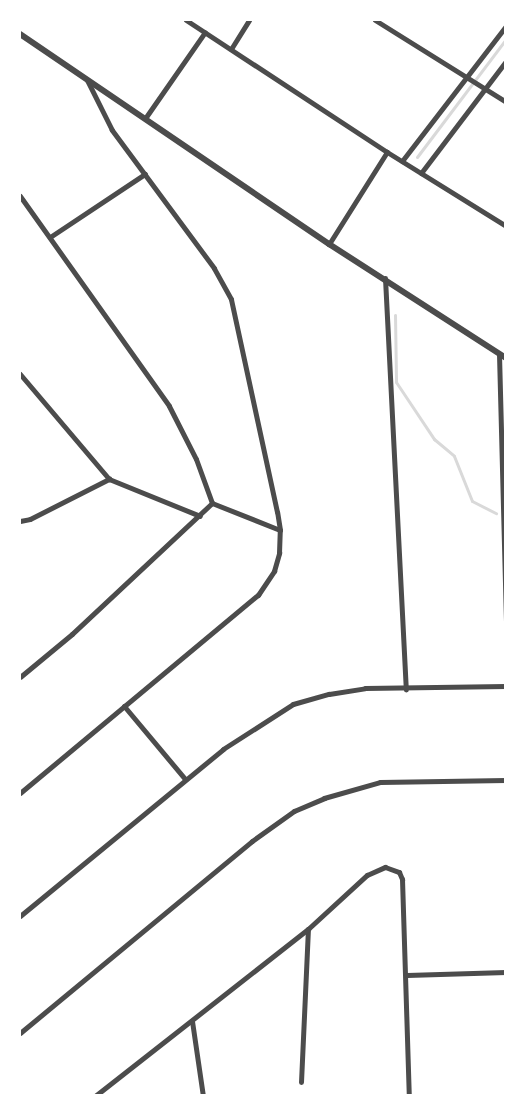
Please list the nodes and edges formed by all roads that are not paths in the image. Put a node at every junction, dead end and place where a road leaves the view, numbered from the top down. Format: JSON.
{"nodes":[{"id":1,"x":186,"y":20,"type":"edge"},
{"id":2,"x":249,"y":20,"type":"edge"},
{"id":3,"x":375,"y":20,"type":"edge"},
{"id":4,"x":506,"y":26,"type":"edge"},
{"id":5,"x":205,"y":32,"type":"junction"},
{"id":6,"x":20,"y":34,"type":"edge"},
{"id":7,"x":231,"y":49,"type":"junction"},
{"id":8,"x":506,"y":61,"type":"edge"},
{"id":9,"x":465,"y":77,"type":"junction"},
{"id":10,"x":86,"y":78,"type":"junction"},
{"id":11,"x":484,"y":89,"type":"junction"},
{"id":12,"x":506,"y":102,"type":"edge"},
{"id":13,"x":146,"y":117,"type":"junction"},
{"id":14,"x":387,"y":152,"type":"junction"},
{"id":15,"x":402,"y":161,"type":"junction"},
{"id":16,"x":421,"y":173,"type":"junction"},
{"id":17,"x":145,"y":174,"type":"junction"},
{"id":18,"x":20,"y":196,"type":"edge"},
{"id":19,"x":506,"y":226,"type":"edge"},
{"id":20,"x":50,"y":237,"type":"junction"},
{"id":21,"x":329,"y":244,"type":"junction"},
{"id":22,"x":385,"y":278,"type":"junction"},
{"id":23,"x":502,"y":356,"type":"edge"},
{"id":24,"x":20,"y":374,"type":"edge"},
{"id":25,"x":109,"y":479,"type":"junction"},
{"id":26,"x":212,"y":503,"type":"junction"},
{"id":27,"x":200,"y":516,"type":"junction"},
{"id":28,"x":20,"y":521,"type":"edge"},
{"id":29,"x":280,"y":530,"type":"junction"},
{"id":30,"x":506,"y":626,"type":"edge"},
{"id":31,"x":20,"y":677,"type":"edge"},
{"id":32,"x":506,"y":686,"type":"edge"},
{"id":33,"x":406,"y":688,"type":"junction"},
{"id":34,"x":124,"y":706,"type":"junction"},
{"id":35,"x":185,"y":779,"type":"junction"},
{"id":36,"x":506,"y":780,"type":"edge"},
{"id":37,"x":20,"y":793,"type":"edge"},
{"id":38,"x":20,"y":916,"type":"edge"},
{"id":39,"x":308,"y":929,"type":"junction"},
{"id":40,"x":506,"y":972,"type":"edge"},
{"id":41,"x":406,"y":975,"type":"junction"},
{"id":42,"x":192,"y":1021,"type":"junction"},
{"id":43,"x":20,"y":1033,"type":"edge"},
{"id":44,"x":301,"y":1082,"type":"dead end"},
{"id":45,"x":95,"y":1095,"type":"edge"},
{"id":46,"x":203,"y":1095,"type":"edge"},
{"id":47,"x":409,"y":1095,"type":"edge"}],
"edges":[{"from":1,"to":5,"type":"street"},
{"from":2,"to":7,"type":"street"},
{"from":3,"to":9,"type":"street"},
{"from":4,"to":9,"type":"street"},
{"from":5,"to":7,"type":"street"},
{"from":5,"to":13,"type":"street"},
{"from":6,"to":10,"type":"street"},
{"from":7,"to":14,"type":"street"},
{"from":8,"to":11,"type":"street"},
{"from":9,"to":11,"type":"street"},
{"from":9,"to":15,"type":"street"},
{"from":10,"to":13,"type":"street"},
{"from":10,"to":17,"type":"street"},
{"from":11,"to":12,"type":"street"},
{"from":11,"to":16,"type":"street"},
{"from":13,"to":21,"type":"street"},
{"from":14,"to":15,"type":"street"},
{"from":14,"to":21,"type":"street"},
{"from":15,"to":16,"type":"street"},
{"from":16,"to":19,"type":"street"},
{"from":17,"to":20,"type":"street"},
{"from":17,"to":29,"type":"street"},
{"from":18,"to":20,"type":"street"},
{"from":20,"to":26,"type":"street"},
{"from":21,"to":22,"type":"street"},
{"from":22,"to":23,"type":"street"},
{"from":22,"to":33,"type":"street"},
{"from":23,"to":30,"type":"street"},
{"from":24,"to":25,"type":"street"},
{"from":25,"to":27,"type":"street"},
{"from":25,"to":28,"type":"street"},
{"from":26,"to":27,"type":"street"},
{"from":26,"to":29,"type":"street"},
{"from":27,"to":31,"type":"street"},
{"from":29,"to":34,"type":"street"},
{"from":32,"to":33,"type":"street"},
{"from":33,"to":35,"type":"street"},
{"from":34,"to":35,"type":"street"},
{"from":34,"to":37,"type":"street"},
{"from":35,"to":38,"type":"street"},
{"from":36,"to":43,"type":"street"},
{"from":39,"to":41,"type":"street"},
{"from":39,"to":42,"type":"street"},
{"from":39,"to":44,"type":"street"},
{"from":40,"to":41,"type":"street"},
{"from":41,"to":47,"type":"street"},
{"from":42,"to":45,"type":"street"},
{"from":42,"to":46,"type":"street"}]}
